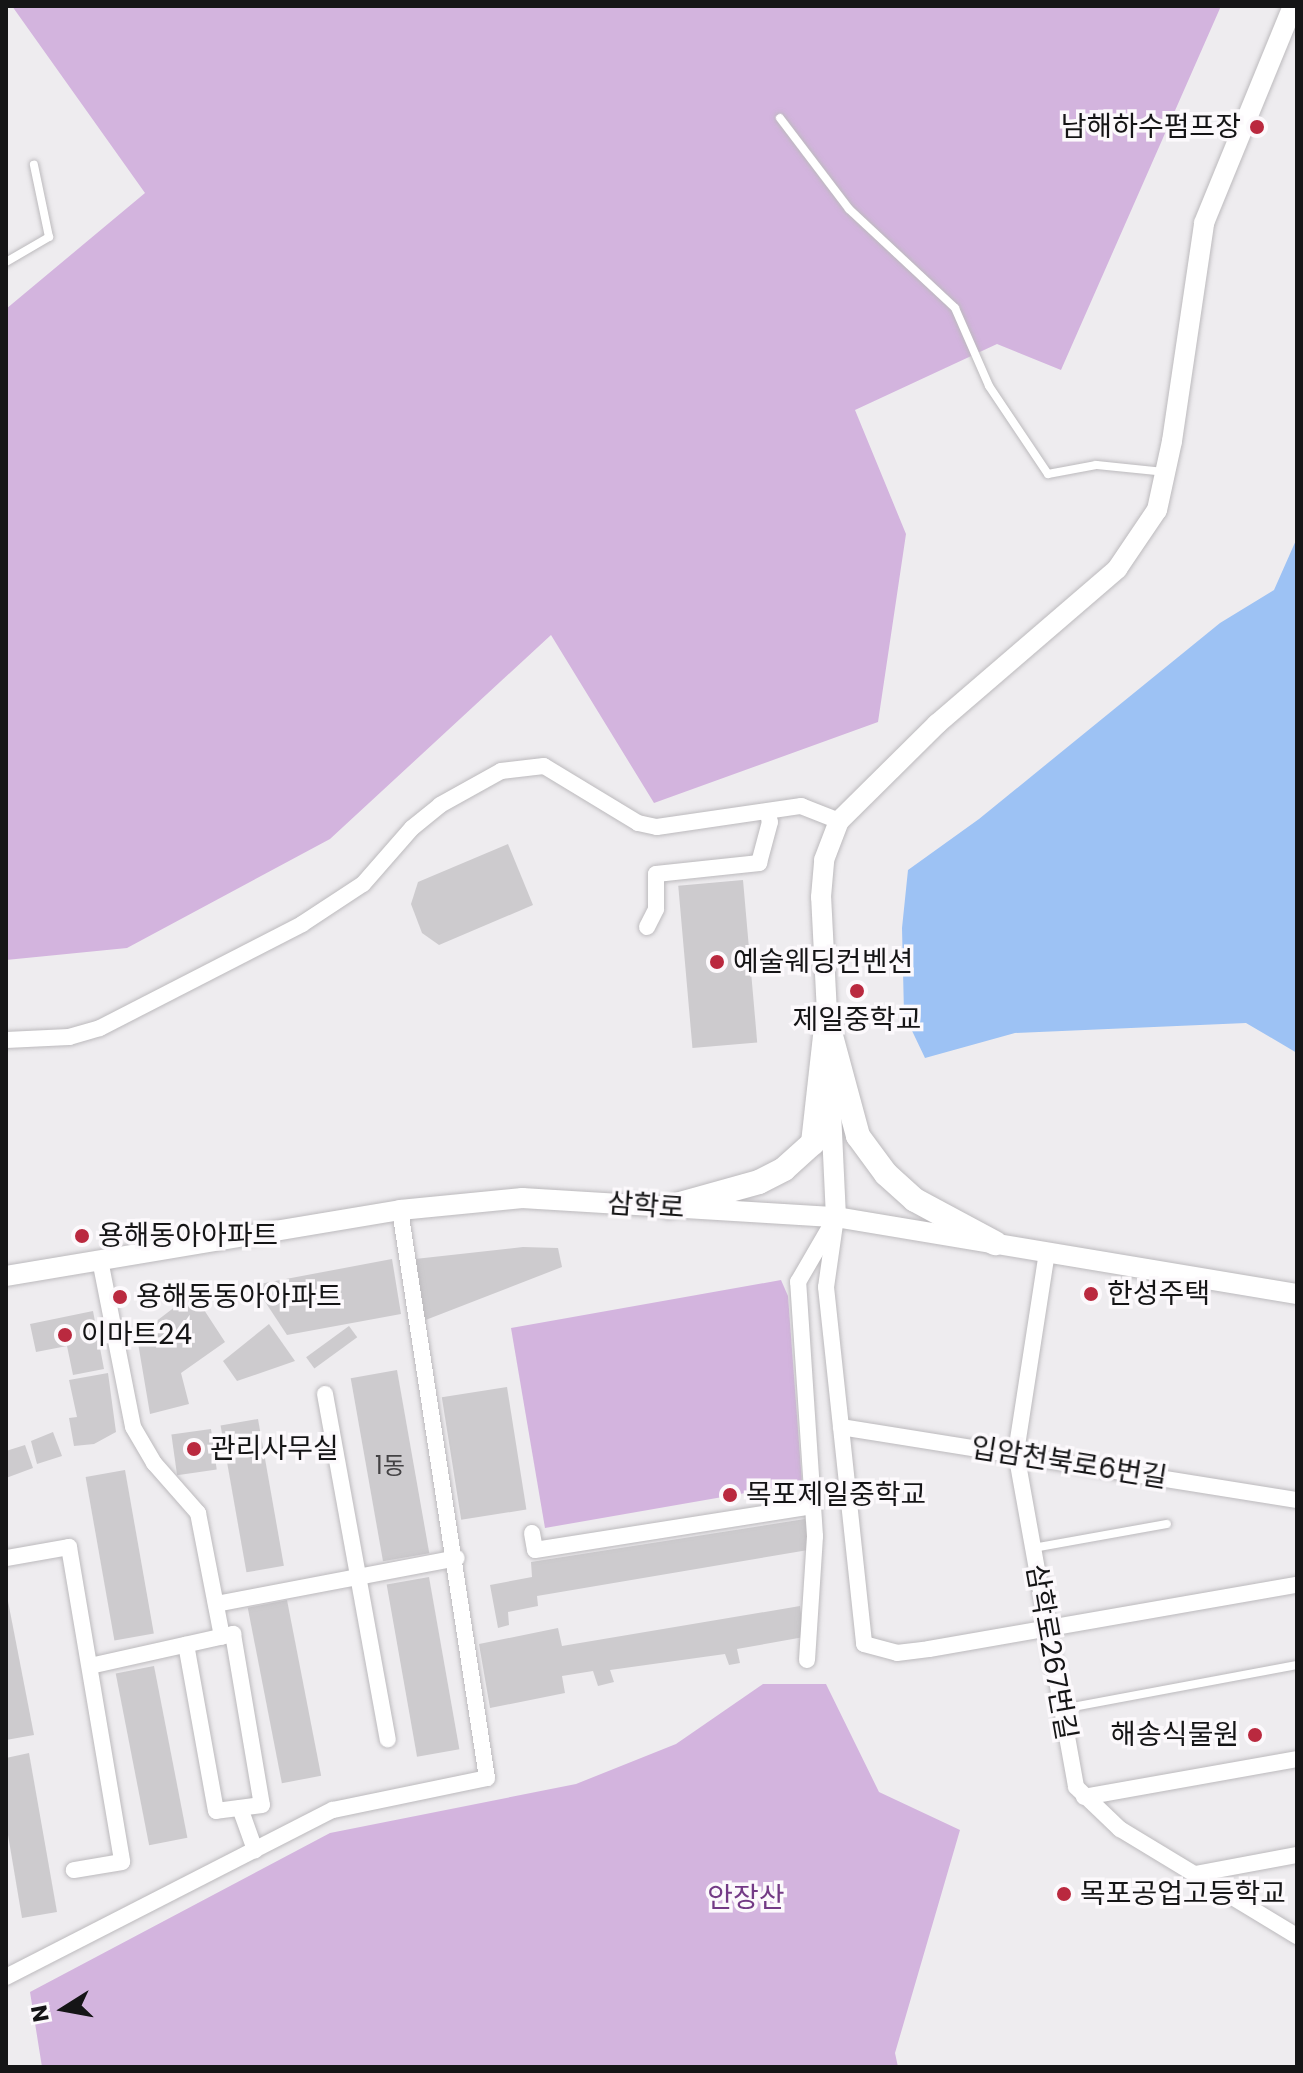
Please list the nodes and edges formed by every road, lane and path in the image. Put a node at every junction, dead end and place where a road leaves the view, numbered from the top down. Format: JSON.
{"nodes":[{"id":1,"x":1293,"y":6,"type":"edge"},
{"id":2,"x":780,"y":118,"type":"dead end"},
{"id":3,"x":34,"y":165,"type":"dead end"},
{"id":4,"x":6,"y":262,"type":"edge"},
{"id":5,"x":1166,"y":472,"type":"junction"},
{"id":6,"x":767,"y":811,"type":"junction"},
{"id":7,"x":839,"y":821,"type":"junction"},
{"id":8,"x":647,"y":927,"type":"dead end"},
{"id":9,"x":827,"y":1021,"type":"junction"},
{"id":10,"x":6,"y":1040,"type":"edge"},
{"id":11,"x":669,"y":1207,"type":"junction"},
{"id":12,"x":400,"y":1210,"type":"junction"},
{"id":13,"x":836,"y":1217,"type":"junction"},
{"id":14,"x":995,"y":1243,"type":"junction"},
{"id":15,"x":1047,"y":1252,"type":"junction"},
{"id":16,"x":100,"y":1260,"type":"junction"},
{"id":17,"x":6,"y":1276,"type":"edge"},
{"id":18,"x":1292,"y":1293,"type":"edge"},
{"id":19,"x":325,"y":1394,"type":"dead end"},
{"id":20,"x":841,"y":1427,"type":"junction"},
{"id":21,"x":1016,"y":1453,"type":"junction"},
{"id":22,"x":1297,"y":1500,"type":"edge"},
{"id":23,"x":813,"y":1506,"type":"junction"},
{"id":24,"x":1167,"y":1524,"type":"dead end"},
{"id":25,"x":532,"y":1533,"type":"dead end"},
{"id":26,"x":1033,"y":1549,"type":"junction"},
{"id":27,"x":7,"y":1558,"type":"edge"},
{"id":28,"x":457,"y":1558,"type":"junction"},
{"id":29,"x":359,"y":1577,"type":"junction"},
{"id":30,"x":1297,"y":1585,"type":"edge"},
{"id":31,"x":216,"y":1604,"type":"junction"},
{"id":32,"x":1046,"y":1629,"type":"junction"},
{"id":33,"x":222,"y":1637,"type":"junction"},
{"id":34,"x":186,"y":1645,"type":"junction"},
{"id":35,"x":807,"y":1660,"type":"dead end"},
{"id":36,"x":1297,"y":1665,"type":"edge"},
{"id":37,"x":90,"y":1666,"type":"junction"},
{"id":38,"x":1061,"y":1709,"type":"junction"},
{"id":39,"x":388,"y":1739,"type":"dead end"},
{"id":40,"x":1297,"y":1759,"type":"edge"},
{"id":41,"x":1084,"y":1797,"type":"junction"},
{"id":42,"x":240,"y":1808,"type":"junction"},
{"id":43,"x":255,"y":1850,"type":"junction"},
{"id":44,"x":1297,"y":1855,"type":"edge"},
{"id":45,"x":74,"y":1870,"type":"dead end"},
{"id":46,"x":1195,"y":1874,"type":"junction"},
{"id":47,"x":1297,"y":1936,"type":"edge"},
{"id":48,"x":6,"y":1977,"type":"edge"}],
"edges":[{"from":1,"to":5,"type":"street"},
{"from":2,"to":5,"type":"lane"},
{"from":3,"to":4,"type":"lane"},
{"from":5,"to":7,"type":"street"},
{"from":6,"to":7,"type":"street"},
{"from":6,"to":8,"type":"street"},
{"from":6,"to":10,"type":"street"},
{"from":7,"to":9,"type":"street"},
{"from":9,"to":11,"type":"main road"},
{"from":9,"to":13,"type":"street"},
{"from":9,"to":14,"type":"main road"},
{"from":11,"to":12,"type":"street","name":"삼학로"},
{"from":11,"to":13,"type":"street","name":"삼학로"},
{"from":12,"to":16,"type":"street","name":"삼학로"},
{"from":12,"to":28,"type":"street"},
{"from":13,"to":14,"type":"street","name":"삼학로"},
{"from":13,"to":20,"type":"street"},
{"from":13,"to":23,"type":"street"},
{"from":14,"to":15,"type":"street","name":"삼학로"},
{"from":15,"to":18,"type":"street","name":"삼학로"},
{"from":15,"to":21,"type":"street","name":"삼학로267번길"},
{"from":16,"to":17,"type":"street","name":"삼학로"},
{"from":16,"to":31,"type":"street"},
{"from":19,"to":29,"type":"street"},
{"from":20,"to":21,"type":"street","name":"입암천북로6번길"},
{"from":20,"to":32,"type":"street"},
{"from":21,"to":22,"type":"street","name":"입암천북로6번길"},
{"from":21,"to":26,"type":"street","name":"삼학로267번길"},
{"from":23,"to":25,"type":"street"},
{"from":23,"to":35,"type":"street"},
{"from":24,"to":26,"type":"lane"},
{"from":26,"to":32,"type":"street","name":"삼학로267번길"},
{"from":27,"to":37,"type":"street"},
{"from":28,"to":29,"type":"street"},
{"from":28,"to":43,"type":"street"},
{"from":29,"to":31,"type":"street"},
{"from":29,"to":39,"type":"street"},
{"from":30,"to":32,"type":"street"},
{"from":31,"to":33,"type":"street"},
{"from":32,"to":38,"type":"street","name":"삼학로267번길"},
{"from":33,"to":34,"type":"street"},
{"from":33,"to":42,"type":"street"},
{"from":34,"to":37,"type":"street"},
{"from":34,"to":42,"type":"street"},
{"from":36,"to":38,"type":"lane"},
{"from":37,"to":45,"type":"street"},
{"from":38,"to":41,"type":"street","name":"삼학로267번길"},
{"from":40,"to":41,"type":"street"},
{"from":41,"to":46,"type":"street","name":"삼학로267번길"},
{"from":42,"to":43,"type":"street"},
{"from":43,"to":48,"type":"street"},
{"from":44,"to":46,"type":"street"},
{"from":46,"to":47,"type":"street","name":"삼학로267번길"}]}
